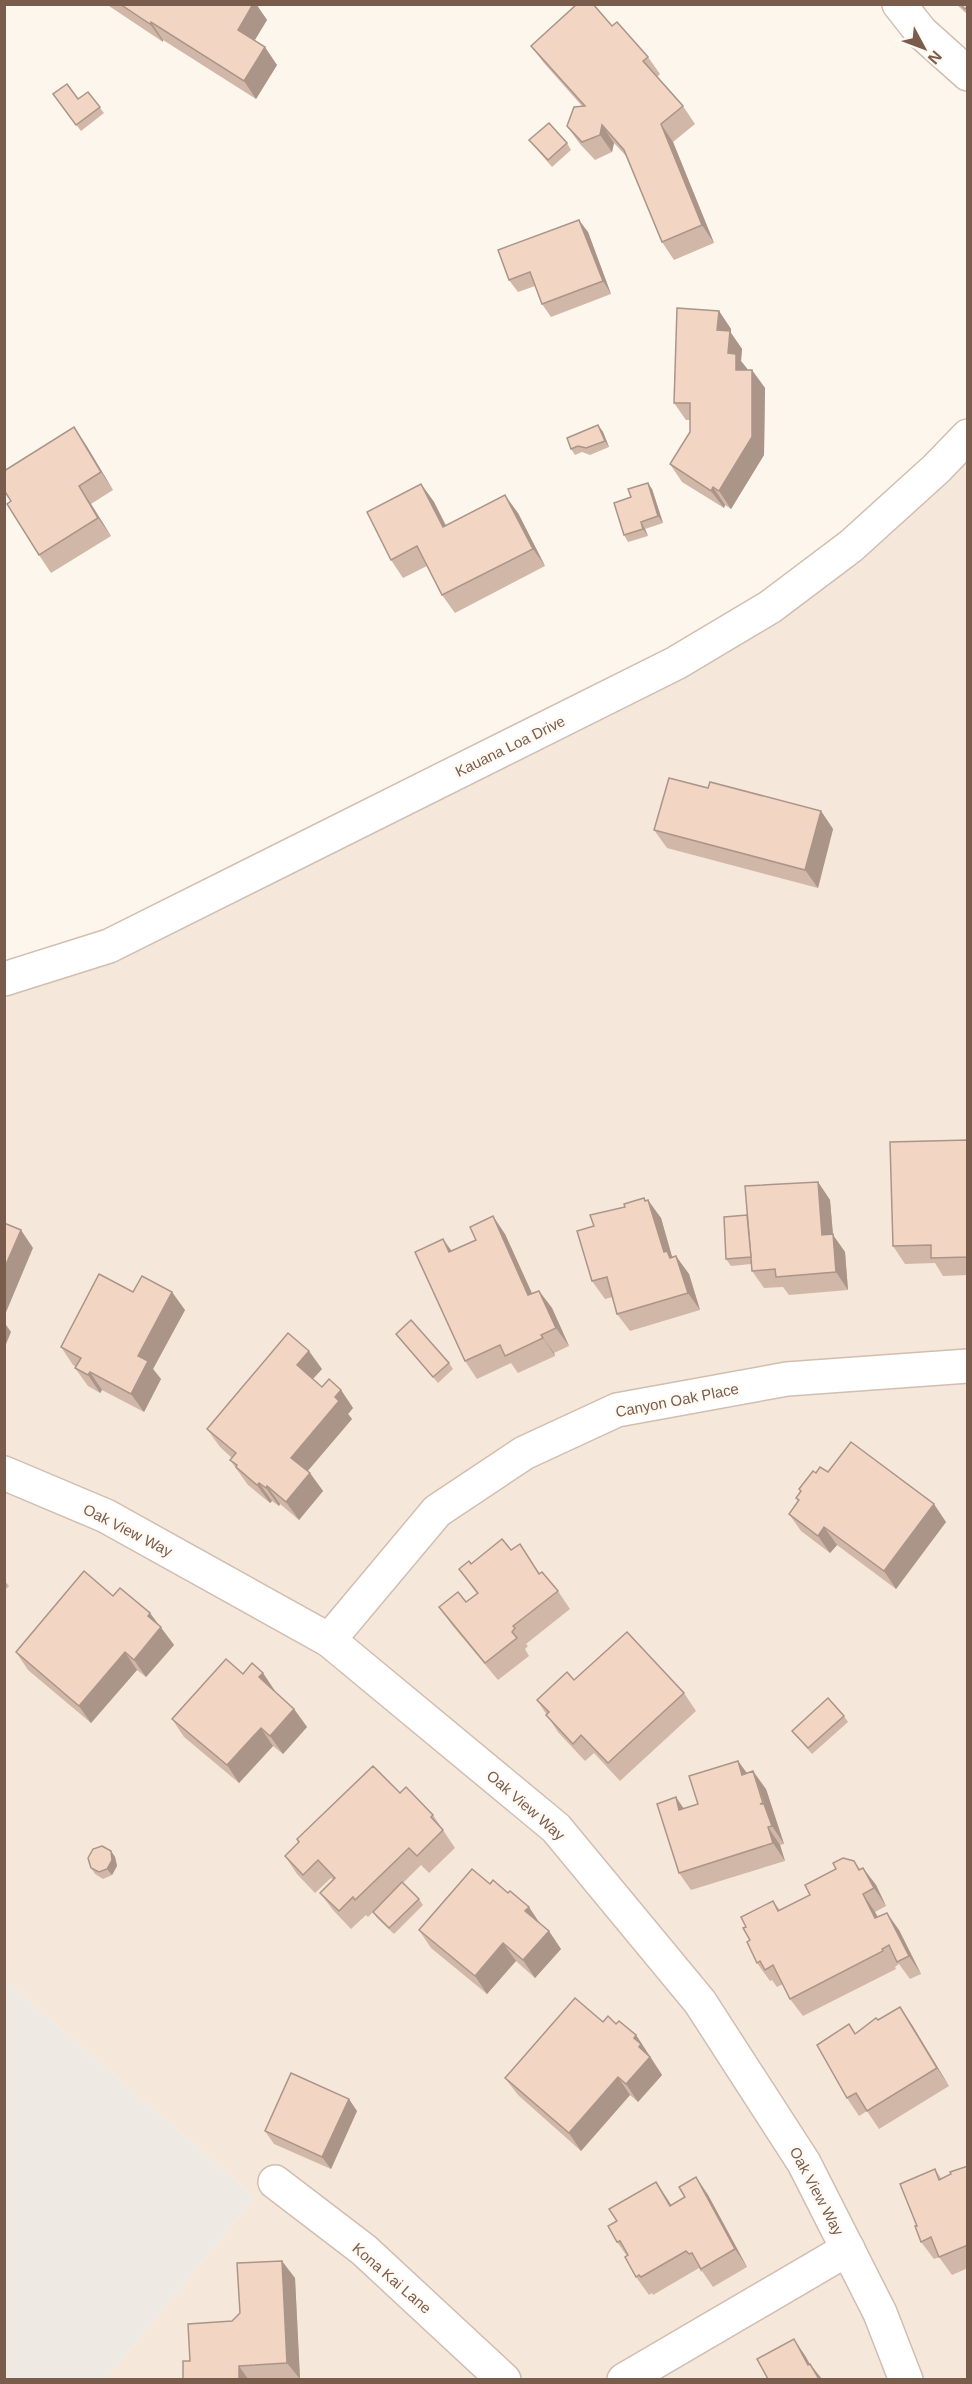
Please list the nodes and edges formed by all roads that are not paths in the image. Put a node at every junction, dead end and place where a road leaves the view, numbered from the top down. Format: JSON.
{"nodes":[{"id":1,"x":899,"y":4,"type":"edge"},
{"id":2,"x":968,"y":74,"type":"edge"},
{"id":3,"x":968,"y":435,"type":"edge"},
{"id":4,"x":4,"y":979,"type":"edge"},
{"id":5,"x":968,"y":1366,"type":"edge"},
{"id":6,"x":4,"y":1473,"type":"edge"},
{"id":7,"x":328,"y":1640,"type":"junction"},
{"id":8,"x":275,"y":2182,"type":"dead end"},
{"id":9,"x":848,"y":2249,"type":"junction"},
{"id":10,"x":504,"y":2379,"type":"edge"},
{"id":11,"x":624,"y":2379,"type":"edge"},
{"id":12,"x":906,"y":2379,"type":"edge"}],
"edges":[{"from":1,"to":2,"type":"street"},
{"from":3,"to":4,"type":"street","name":"Kauana Loa Drive"},
{"from":5,"to":7,"type":"street","name":"Canyon Oak Place"},
{"from":6,"to":7,"type":"street","name":"Oak View Way"},
{"from":7,"to":9,"type":"street","name":"Oak View Way"},
{"from":8,"to":10,"type":"street","name":"Kona Kai Lane"},
{"from":9,"to":11,"type":"street"},
{"from":9,"to":12,"type":"street","name":"Oak View Way"}]}
